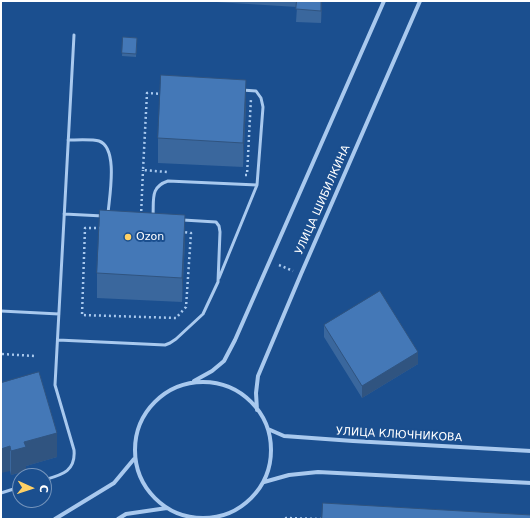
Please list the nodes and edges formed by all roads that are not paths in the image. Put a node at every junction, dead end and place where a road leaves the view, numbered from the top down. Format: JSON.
{"nodes":[{"id":1,"x":384,"y":1,"type":"edge"},
{"id":2,"x":420,"y":1,"type":"edge"},
{"id":3,"x":74,"y":35,"type":"dead end"},
{"id":4,"x":241,"y":90,"type":"edge"},
{"id":5,"x":68,"y":140,"type":"junction"},
{"id":6,"x":257,"y":185,"type":"junction"},
{"id":7,"x":64,"y":214,"type":"junction"},
{"id":8,"x":108,"y":216,"type":"junction"},
{"id":9,"x":115,"y":216,"type":"edge"},
{"id":10,"x":140,"y":218,"type":"edge"},
{"id":11,"x":153,"y":218,"type":"junction"},
{"id":12,"x":160,"y":219,"type":"edge"},
{"id":13,"x":182,"y":220,"type":"edge"},
{"id":14,"x":218,"y":282,"type":"junction"},
{"id":15,"x":1,"y":311,"type":"edge"},
{"id":16,"x":59,"y":314,"type":"junction"},
{"id":17,"x":58,"y":340,"type":"junction"},
{"id":18,"x":194,"y":381,"type":"junction"},
{"id":19,"x":257,"y":410,"type":"junction"},
{"id":20,"x":268,"y":429,"type":"junction"},
{"id":21,"x":531,"y":451,"type":"edge"},
{"id":22,"x":134,"y":460,"type":"junction"},
{"id":23,"x":52,"y":477,"type":"edge"},
{"id":24,"x":264,"y":482,"type":"junction"},
{"id":25,"x":531,"y":483,"type":"edge"},
{"id":26,"x":12,"y":490,"type":"edge"},
{"id":27,"x":1,"y":493,"type":"edge"},
{"id":28,"x":167,"y":508,"type":"junction"},
{"id":29,"x":55,"y":519,"type":"edge"},
{"id":30,"x":118,"y":519,"type":"edge"}],
"edges":[{"from":1,"to":18,"type":"street","name":"УЛИЦА ШИБИЛКИНА"},
{"from":2,"to":19,"type":"street","name":"УЛИЦА ШИБИЛКИНА"},
{"from":3,"to":5,"type":"lane"},
{"from":4,"to":6,"type":"lane"},
{"from":5,"to":7,"type":"lane"},
{"from":5,"to":8,"type":"lane"},
{"from":6,"to":11,"type":"lane"},
{"from":6,"to":14,"type":"lane"},
{"from":7,"to":8,"type":"lane"},
{"from":7,"to":16,"type":"lane"},
{"from":8,"to":9,"type":"lane"},
{"from":10,"to":11,"type":"lane"},
{"from":11,"to":12,"type":"lane"},
{"from":13,"to":14,"type":"lane"},
{"from":14,"to":17,"type":"lane"},
{"from":15,"to":16,"type":"lane"},
{"from":16,"to":17,"type":"lane"},
{"from":17,"to":23,"type":"lane"},
{"from":18,"to":19,"type":"street"},
{"from":18,"to":22,"type":"street"},
{"from":19,"to":20,"type":"street"},
{"from":20,"to":21,"type":"street","name":"УЛИЦА КЛЮЧНИКОВА"},
{"from":20,"to":24,"type":"street"},
{"from":22,"to":28,"type":"street"},
{"from":22,"to":29,"type":"street"},
{"from":24,"to":25,"type":"street"},
{"from":24,"to":28,"type":"street"},
{"from":26,"to":27,"type":"lane"},
{"from":28,"to":30,"type":"street"}]}
